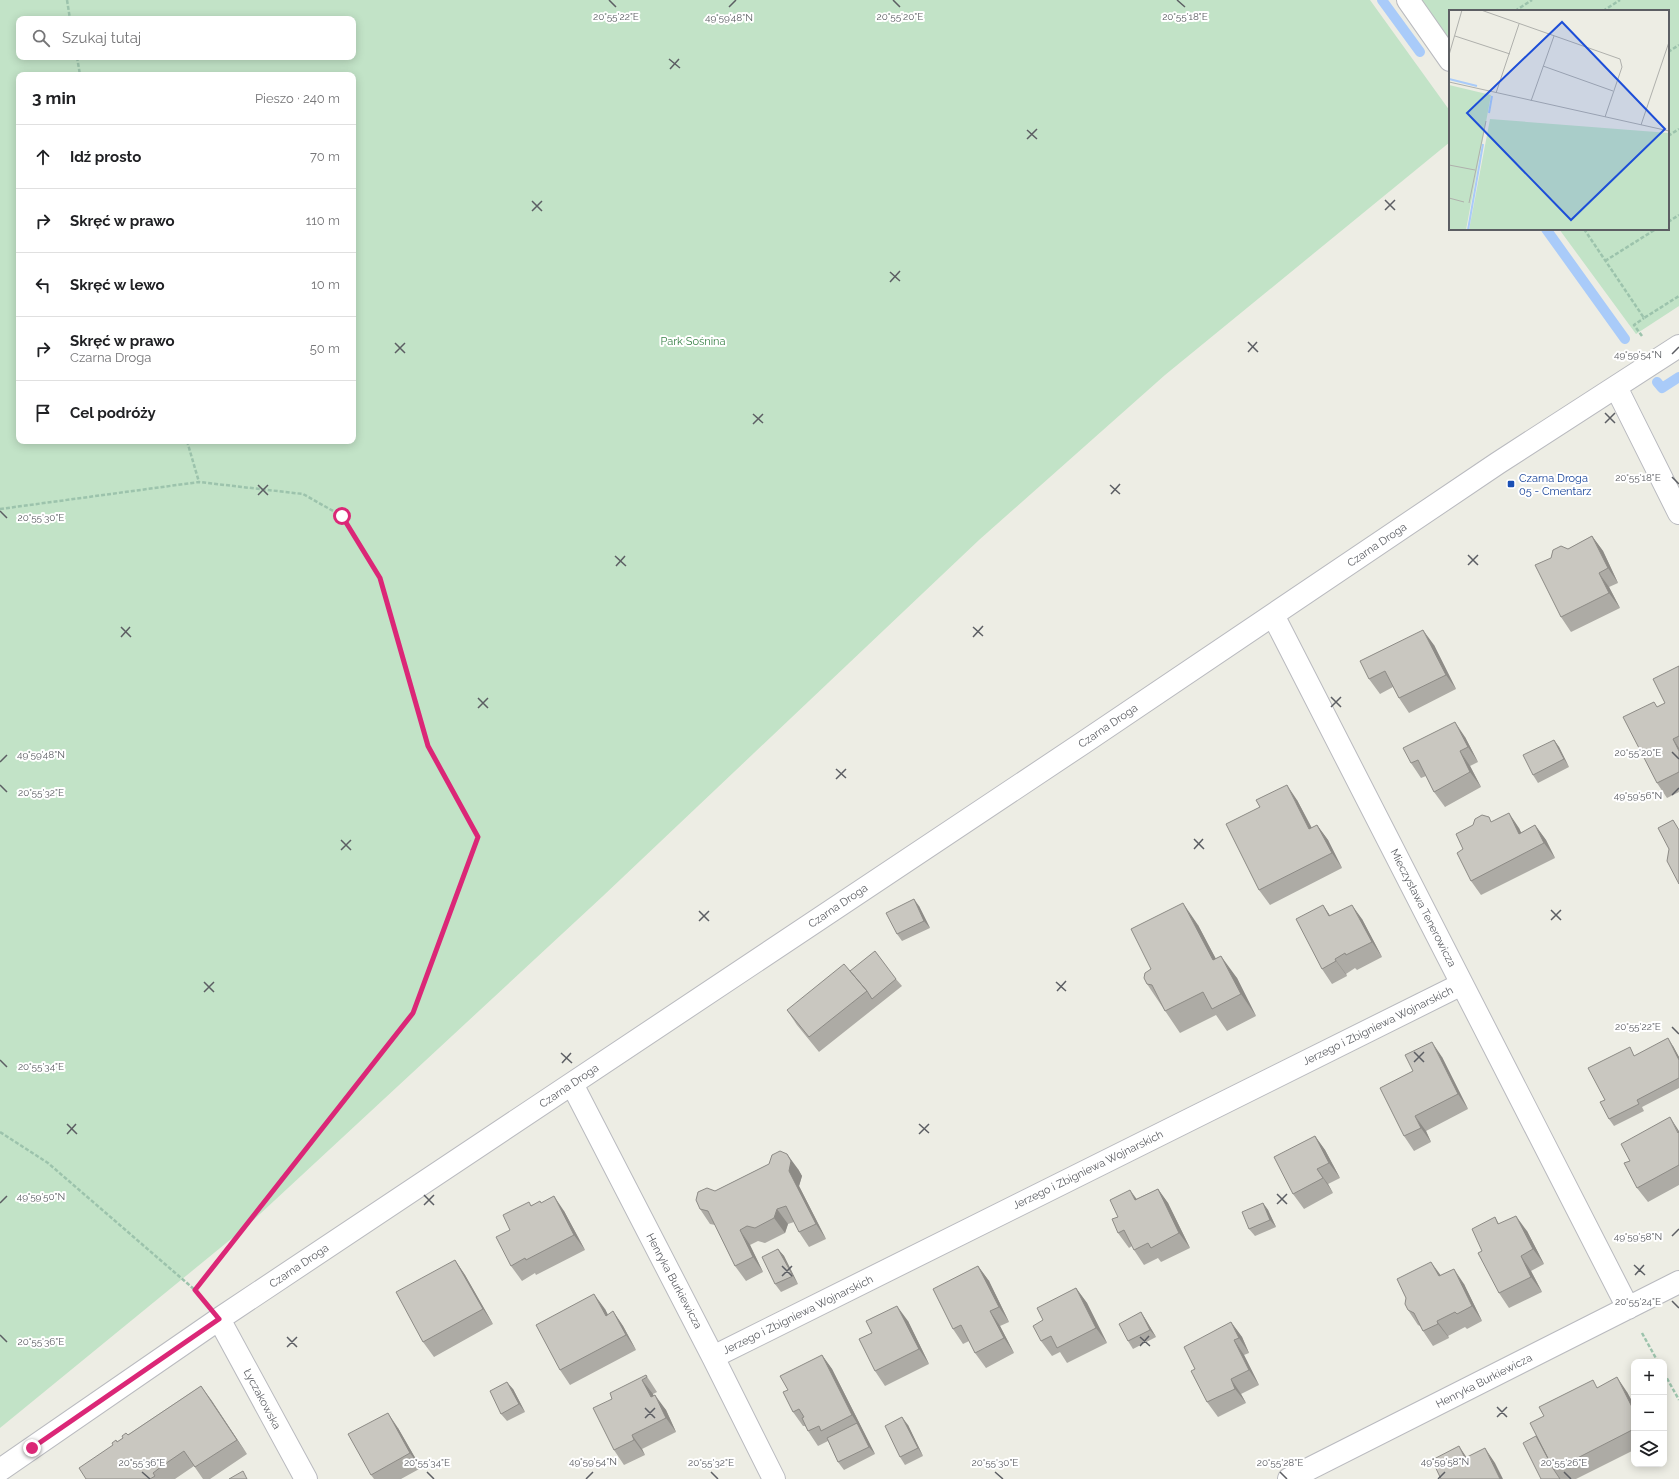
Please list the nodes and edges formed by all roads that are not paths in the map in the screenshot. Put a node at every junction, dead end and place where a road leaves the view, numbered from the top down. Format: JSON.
{"nodes":[{"id":1,"x":1408,"y":0,"type":"edge"},
{"id":2,"x":1449,"y":59,"type":"edge"},
{"id":3,"x":1679,"y":346,"type":"edge"},
{"id":4,"x":1616,"y":387,"type":"junction"},
{"id":5,"x":1679,"y":513,"type":"edge"},
{"id":6,"x":1274,"y":615,"type":"junction"},
{"id":7,"x":1462,"y":984,"type":"junction"},
{"id":8,"x":572,"y":1084,"type":"junction"},
{"id":9,"x":1679,"y":1282,"type":"edge"},
{"id":10,"x":1628,"y":1308,"type":"junction"},
{"id":11,"x":219,"y":1319,"type":"junction"},
{"id":12,"x":713,"y":1357,"type":"junction"},
{"id":13,"x":0,"y":1470,"type":"edge"},
{"id":14,"x":306,"y":1479,"type":"edge"},
{"id":15,"x":774,"y":1479,"type":"edge"},
{"id":16,"x":1289,"y":1479,"type":"edge"}],
"edges":[{"from":1,"to":2,"type":"street"},
{"from":3,"to":4,"type":"street","name":"Czarna Droga"},
{"from":4,"to":5,"type":"street"},
{"from":4,"to":6,"type":"street","name":"Czarna Droga"},
{"from":6,"to":7,"type":"street","name":"Mieczysława Tenerowicza"},
{"from":6,"to":8,"type":"street","name":"Czarna Droga"},
{"from":7,"to":10,"type":"street","name":"Mieczysława Tenerowicza"},
{"from":7,"to":12,"type":"street","name":"Jerzego i Zbigniewa Wojnarskich"},
{"from":8,"to":11,"type":"street","name":"Czarna Droga"},
{"from":8,"to":12,"type":"street","name":"Henryka Burkiewicza"},
{"from":9,"to":10,"type":"street","name":"Henryka Burkiewicza"},
{"from":10,"to":16,"type":"street","name":"Henryka Burkiewicza"},
{"from":11,"to":13,"type":"street","name":"Czarna Droga"},
{"from":11,"to":14,"type":"street","name":"Łyczakowska"},
{"from":12,"to":15,"type":"street","name":"Henryka Burkiewicza"}]}
